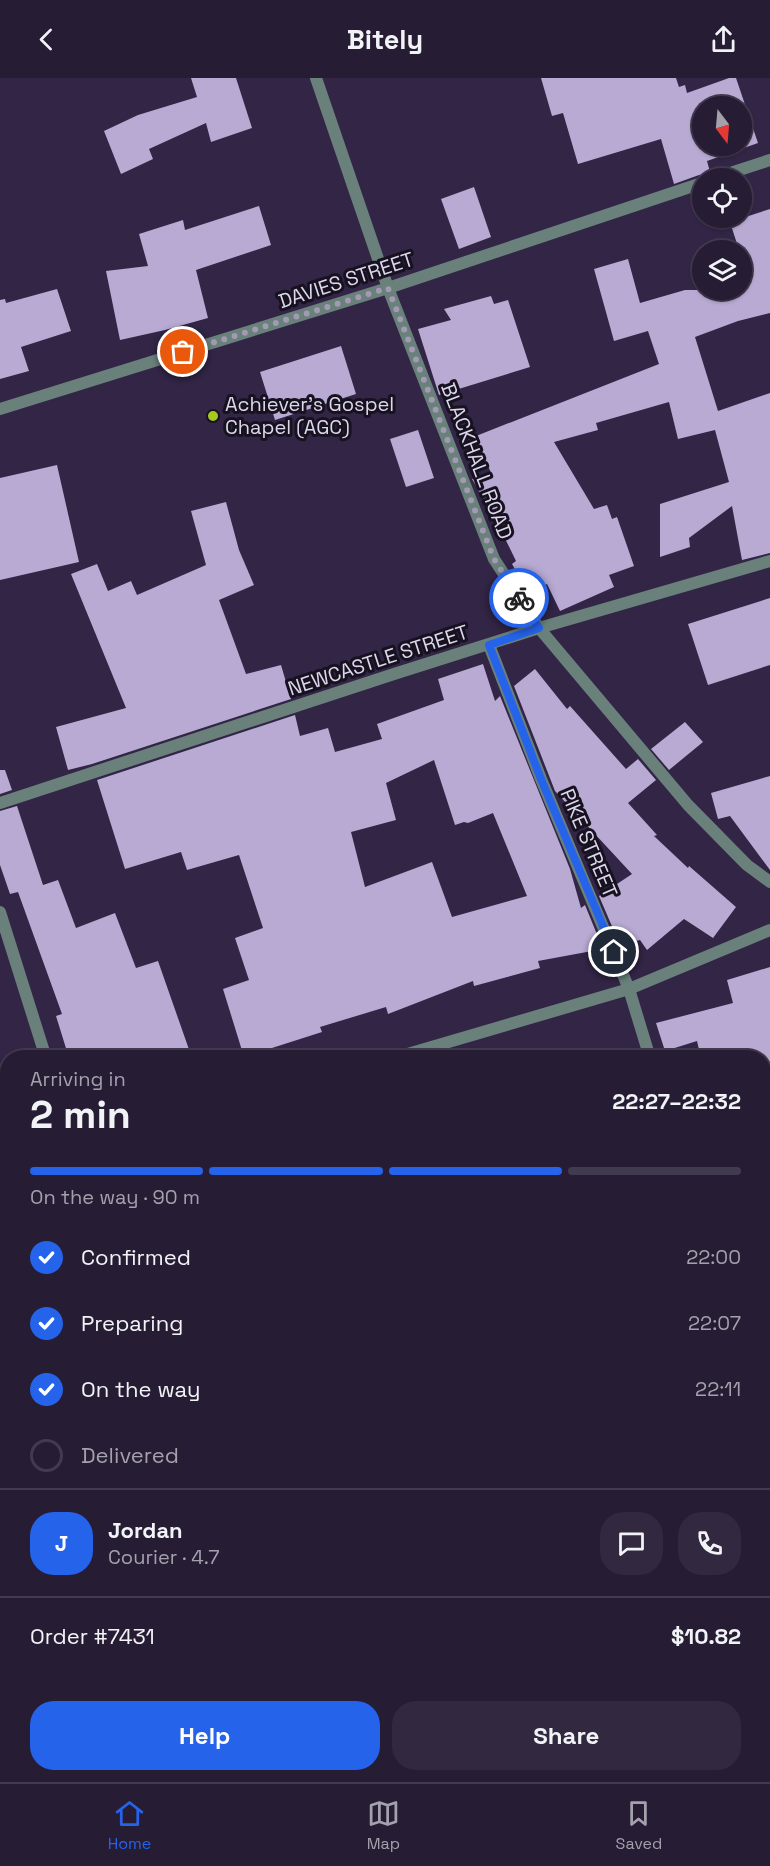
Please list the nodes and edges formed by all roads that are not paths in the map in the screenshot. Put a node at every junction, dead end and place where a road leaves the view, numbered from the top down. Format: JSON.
{"nodes":[{"id":1,"x":316,"y":78,"type":"edge"},
{"id":2,"x":770,"y":160,"type":"edge"},
{"id":3,"x":746,"y":168,"type":"edge"},
{"id":4,"x":692,"y":186,"type":"edge"},
{"id":5,"x":388,"y":288,"type":"junction"},
{"id":6,"x":0,"y":409,"type":"edge"},
{"id":7,"x":770,"y":561,"type":"edge"},
{"id":8,"x":539,"y":628,"type":"junction"},
{"id":9,"x":489,"y":645,"type":"junction"},
{"id":10,"x":0,"y":803,"type":"edge"},
{"id":11,"x":770,"y":882,"type":"edge"},
{"id":12,"x":0,"y":912,"type":"edge"},
{"id":13,"x":770,"y":930,"type":"edge"},
{"id":14,"x":629,"y":989,"type":"junction"},
{"id":15,"x":43,"y":1050,"type":"edge"},
{"id":16,"x":421,"y":1050,"type":"edge"},
{"id":17,"x":648,"y":1050,"type":"edge"}],
"edges":[{"from":1,"to":5,"type":"street","name":"BLACKHALL ROAD"},
{"from":2,"to":3,"type":"street"},
{"from":4,"to":5,"type":"street","name":"DAVIES STREET"},
{"from":5,"to":6,"type":"street","name":"DAVIES STREET"},
{"from":5,"to":8,"type":"street","name":"BLACKHALL ROAD"},
{"from":7,"to":8,"type":"street","name":"NEWCASTLE STREET"},
{"from":8,"to":9,"type":"street","name":"NEWCASTLE STREET"},
{"from":8,"to":11,"type":"street","name":"BLACKHALL ROAD"},
{"from":9,"to":10,"type":"street","name":"NEWCASTLE STREET"},
{"from":9,"to":14,"type":"street","name":"PIKE STREET"},
{"from":12,"to":15,"type":"street"},
{"from":13,"to":14,"type":"street"},
{"from":14,"to":16,"type":"street"},
{"from":14,"to":17,"type":"street","name":"PIKE STREET"}]}
